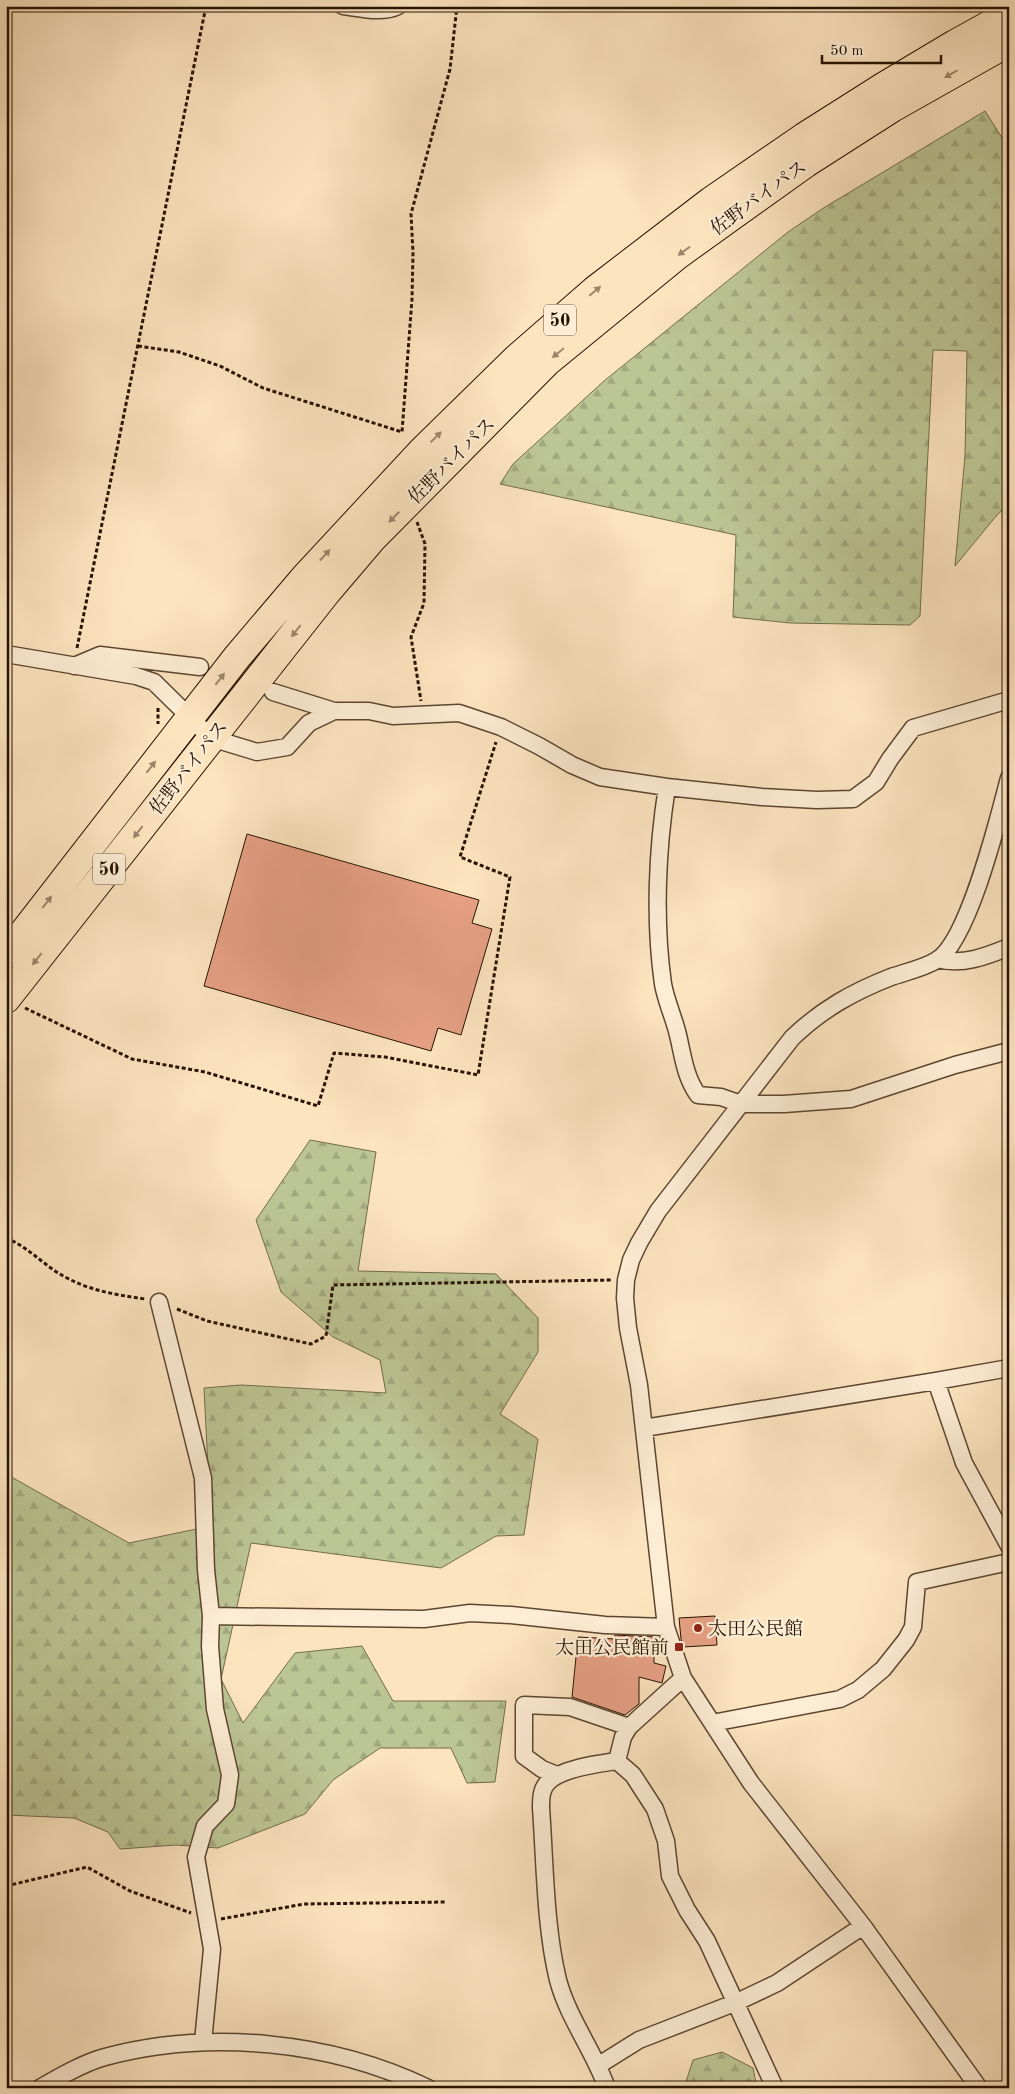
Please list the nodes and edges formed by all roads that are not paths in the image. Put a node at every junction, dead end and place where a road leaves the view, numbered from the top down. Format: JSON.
{"nodes":[{"id":1,"x":343,"y":6,"type":"edge"},
{"id":2,"x":398,"y":6,"type":"edge"},
{"id":3,"x":1009,"y":14,"type":"edge"},
{"id":4,"x":1006,"y":46,"type":"edge"},
{"id":5,"x":6,"y":654,"type":"edge"},
{"id":6,"x":74,"y":666,"type":"junction"},
{"id":7,"x":200,"y":666,"type":"dead end"},
{"id":8,"x":273,"y":692,"type":"dead end"},
{"id":9,"x":1009,"y":700,"type":"edge"},
{"id":10,"x":334,"y":710,"type":"junction"},
{"id":11,"x":190,"y":717,"type":"junction"},
{"id":12,"x":211,"y":738,"type":"junction"},
{"id":13,"x":1009,"y":778,"type":"edge"},
{"id":14,"x":667,"y":787,"type":"junction"},
{"id":15,"x":1009,"y":947,"type":"edge"},
{"id":16,"x":6,"y":955,"type":"edge"},
{"id":17,"x":938,"y":959,"type":"junction"},
{"id":18,"x":15,"y":1004,"type":"edge"},
{"id":19,"x":1009,"y":1051,"type":"edge"},
{"id":20,"x":741,"y":1104,"type":"junction"},
{"id":21,"x":159,"y":1302,"type":"road end"},
{"id":22,"x":1009,"y":1368,"type":"edge"},
{"id":23,"x":936,"y":1381,"type":"junction"},
{"id":24,"x":644,"y":1428,"type":"junction"},
{"id":25,"x":1009,"y":1546,"type":"edge"},
{"id":26,"x":1009,"y":1562,"type":"edge"},
{"id":27,"x":211,"y":1616,"type":"junction"},
{"id":28,"x":666,"y":1627,"type":"junction"},
{"id":29,"x":683,"y":1678,"type":"junction"},
{"id":30,"x":712,"y":1723,"type":"junction"},
{"id":31,"x":629,"y":1727,"type":"junction"},
{"id":32,"x":617,"y":1760,"type":"junction"},
{"id":33,"x":557,"y":1775,"type":"junction"},
{"id":34,"x":863,"y":1926,"type":"junction"},
{"id":35,"x":737,"y":2002,"type":"junction"},
{"id":36,"x":203,"y":2042,"type":"junction"},
{"id":37,"x":599,"y":2065,"type":"junction"},
{"id":38,"x":40,"y":2088,"type":"edge"},
{"id":39,"x":428,"y":2088,"type":"edge"},
{"id":40,"x":607,"y":2088,"type":"edge"},
{"id":41,"x":775,"y":2088,"type":"edge"},
{"id":42,"x":979,"y":2088,"type":"edge"}],
"edges":[{"from":1,"to":2,"type":"street"},
{"from":11,"to":3,"type":"highway","name":"佐野バイパス","number":"50","one_way":true},
{"from":4,"to":12,"type":"highway","name":"佐野バイパス","number":"50","one_way":true},
{"from":5,"to":6,"type":"street"},
{"from":6,"to":7,"type":"street"},
{"from":6,"to":11,"type":"street"},
{"from":8,"to":10,"type":"street"},
{"from":9,"to":14,"type":"street"},
{"from":10,"to":12,"type":"street"},
{"from":10,"to":14,"type":"street"},
{"from":11,"to":12,"type":"street"},
{"from":16,"to":11,"type":"highway","name":"佐野バイパス","number":"50","one_way":true},
{"from":12,"to":18,"type":"highway","name":"佐野バイパス","number":"50","one_way":true},
{"from":13,"to":17,"type":"street"},
{"from":14,"to":20,"type":"street"},
{"from":15,"to":17,"type":"street"},
{"from":17,"to":20,"type":"street"},
{"from":19,"to":20,"type":"street"},
{"from":20,"to":24,"type":"street"},
{"from":21,"to":27,"type":"street"},
{"from":22,"to":23,"type":"street"},
{"from":23,"to":24,"type":"street"},
{"from":23,"to":25,"type":"street"},
{"from":24,"to":28,"type":"street"},
{"from":26,"to":30,"type":"street"},
{"from":27,"to":28,"type":"street"},
{"from":27,"to":36,"type":"street"},
{"from":28,"to":29,"type":"street"},
{"from":29,"to":30,"type":"street"},
{"from":29,"to":31,"type":"street"},
{"from":30,"to":34,"type":"street"},
{"from":31,"to":32,"type":"street"},
{"from":31,"to":33,"type":"street"},
{"from":32,"to":33,"type":"street"},
{"from":32,"to":35,"type":"street"},
{"from":33,"to":37,"type":"street"},
{"from":34,"to":35,"type":"street"},
{"from":34,"to":42,"type":"street"},
{"from":35,"to":37,"type":"street"},
{"from":35,"to":41,"type":"street"},
{"from":36,"to":38,"type":"street"},
{"from":36,"to":39,"type":"street"},
{"from":37,"to":40,"type":"street"}]}
